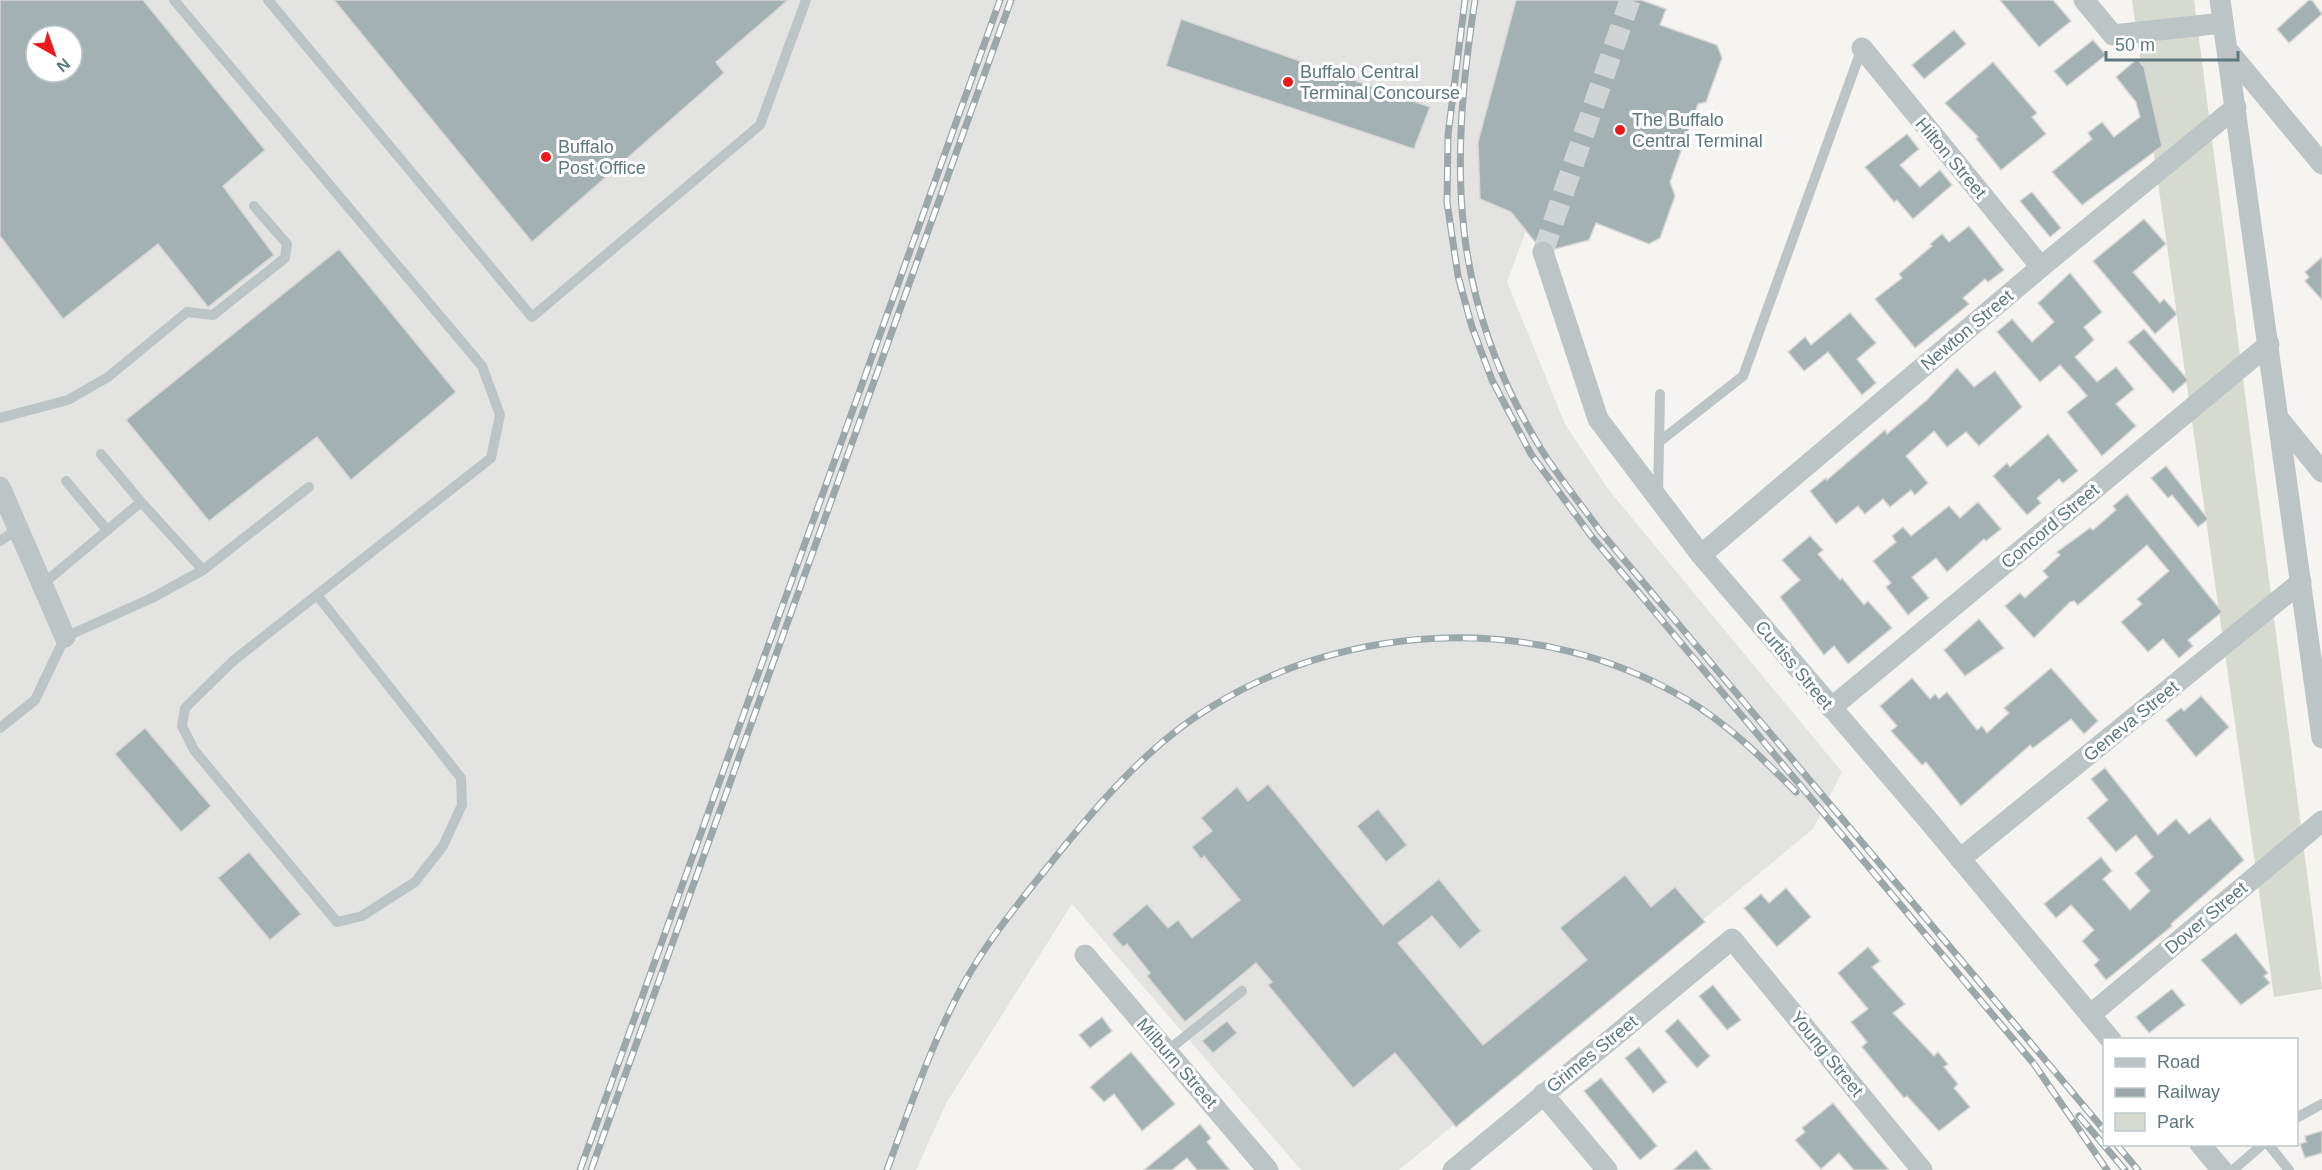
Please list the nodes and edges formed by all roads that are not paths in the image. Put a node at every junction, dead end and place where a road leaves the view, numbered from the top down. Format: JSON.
{"nodes":[{"id":1,"x":174,"y":0,"type":"edge"},
{"id":2,"x":268,"y":0,"type":"edge"},
{"id":3,"x":806,"y":0,"type":"edge"},
{"id":4,"x":2084,"y":0,"type":"edge"},
{"id":5,"x":2220,"y":0,"type":"edge"},
{"id":6,"x":2223,"y":23,"type":"junction"},
{"id":7,"x":1862,"y":48,"type":"joint"},
{"id":8,"x":2229,"y":52,"type":"junction"},
{"id":9,"x":2236,"y":107,"type":"junction"},
{"id":10,"x":2322,"y":164,"type":"edge"},
{"id":11,"x":254,"y":206,"type":"dead end"},
{"id":12,"x":1543,"y":252,"type":"tunnel mouth"},
{"id":13,"x":2042,"y":267,"type":"junction"},
{"id":14,"x":2269,"y":344,"type":"junction"},
{"id":15,"x":1660,"y":394,"type":"dead end"},
{"id":16,"x":0,"y":418,"type":"edge"},
{"id":17,"x":2279,"y":418,"type":"junction"},
{"id":18,"x":1659,"y":442,"type":"junction"},
{"id":19,"x":101,"y":454,"type":"dead end"},
{"id":20,"x":2322,"y":472,"type":"edge"},
{"id":21,"x":66,"y":481,"type":"dead end"},
{"id":22,"x":0,"y":486,"type":"edge"},
{"id":23,"x":309,"y":487,"type":"dead end"},
{"id":24,"x":1658,"y":501,"type":"junction"},
{"id":25,"x":141,"y":502,"type":"junction"},
{"id":26,"x":19,"y":528,"type":"junction"},
{"id":27,"x":107,"y":530,"type":"junction"},
{"id":28,"x":0,"y":541,"type":"edge"},
{"id":29,"x":1701,"y":555,"type":"junction"},
{"id":30,"x":203,"y":570,"type":"junction"},
{"id":31,"x":2301,"y":582,"type":"junction"},
{"id":32,"x":43,"y":584,"type":"junction"},
{"id":33,"x":317,"y":595,"type":"junction"},
{"id":34,"x":65,"y":637,"type":"junction"},
{"id":35,"x":1831,"y":708,"type":"junction"},
{"id":36,"x":0,"y":728,"type":"edge"},
{"id":37,"x":2322,"y":738,"type":"edge"},
{"id":38,"x":2322,"y":821,"type":"edge"},
{"id":39,"x":1960,"y":859,"type":"junction"},
{"id":40,"x":1732,"y":939,"type":"joint"},
{"id":41,"x":1085,"y":955,"type":"dead end"},
{"id":42,"x":1242,"y":991,"type":"dead end"},
{"id":43,"x":2090,"y":1015,"type":"junction"},
{"id":44,"x":2109,"y":1038,"type":"edge"},
{"id":45,"x":1167,"y":1051,"type":"junction"},
{"id":46,"x":1543,"y":1094,"type":"junction"},
{"id":47,"x":2322,"y":1104,"type":"edge"},
{"id":48,"x":2298,"y":1117,"type":"edge"},
{"id":49,"x":2202,"y":1146,"type":"edge"},
{"id":50,"x":2261,"y":1146,"type":"edge"},
{"id":51,"x":2270,"y":1146,"type":"edge"},
{"id":52,"x":1268,"y":1170,"type":"edge"},
{"id":53,"x":1453,"y":1170,"type":"edge"},
{"id":54,"x":1607,"y":1170,"type":"edge"},
{"id":55,"x":1922,"y":1170,"type":"edge"},
{"id":56,"x":2222,"y":1170,"type":"edge"},
{"id":57,"x":2233,"y":1170,"type":"edge"},
{"id":58,"x":2289,"y":1170,"type":"edge"}],
"edges":[{"from":1,"to":33,"type":"lane"},
{"from":2,"to":3,"type":"lane"},
{"from":4,"to":6,"type":"street"},
{"from":5,"to":6,"type":"street"},
{"from":6,"to":8,"type":"street"},
{"from":7,"to":13,"type":"street","name":"Hilton Street"},
{"from":7,"to":18,"type":"lane"},
{"from":8,"to":9,"type":"street"},
{"from":8,"to":10,"type":"street"},
{"from":9,"to":13,"type":"street","name":"Newton Street"},
{"from":9,"to":14,"type":"street"},
{"from":11,"to":16,"type":"lane"},
{"from":12,"to":24,"type":"street","name":"Curtiss Street"},
{"from":13,"to":29,"type":"street","name":"Newton Street"},
{"from":14,"to":17,"type":"street"},
{"from":14,"to":35,"type":"street","name":"Concord Street"},
{"from":15,"to":18,"type":"lane"},
{"from":17,"to":20,"type":"street"},
{"from":17,"to":31,"type":"street"},
{"from":18,"to":24,"type":"lane"},
{"from":19,"to":25,"type":"lane"},
{"from":21,"to":27,"type":"lane"},
{"from":22,"to":26,"type":"street"},
{"from":23,"to":30,"type":"lane"},
{"from":24,"to":29,"type":"street","name":"Curtiss Street"},
{"from":25,"to":27,"type":"lane"},
{"from":25,"to":30,"type":"lane"},
{"from":26,"to":28,"type":"lane"},
{"from":26,"to":32,"type":"street"},
{"from":27,"to":32,"type":"lane"},
{"from":29,"to":35,"type":"street","name":"Curtiss Street"},
{"from":30,"to":34,"type":"lane"},
{"from":31,"to":37,"type":"street"},
{"from":31,"to":39,"type":"street","name":"Geneva Street"},
{"from":32,"to":34,"type":"street"},
{"from":33,"to":33,"type":"lane"},
{"from":34,"to":36,"type":"lane"},
{"from":35,"to":39,"type":"street","name":"Curtiss Street"},
{"from":38,"to":43,"type":"street","name":"Dover Street"},
{"from":39,"to":43,"type":"street","name":"Curtiss Street"},
{"from":40,"to":46,"type":"street","name":"Grimes Street"},
{"from":40,"to":55,"type":"street","name":"Young Street"},
{"from":41,"to":45,"type":"street","name":"Milburn Street"},
{"from":42,"to":45,"type":"lane"},
{"from":43,"to":44,"type":"street","name":"Curtiss Street"},
{"from":45,"to":52,"type":"street","name":"Milburn Street"},
{"from":46,"to":53,"type":"street","name":"Grimes Street"},
{"from":46,"to":54,"type":"street"},
{"from":47,"to":48,"type":"lane"},
{"from":49,"to":56,"type":"street"},
{"from":50,"to":57,"type":"lane"},
{"from":51,"to":58,"type":"lane"}]}
